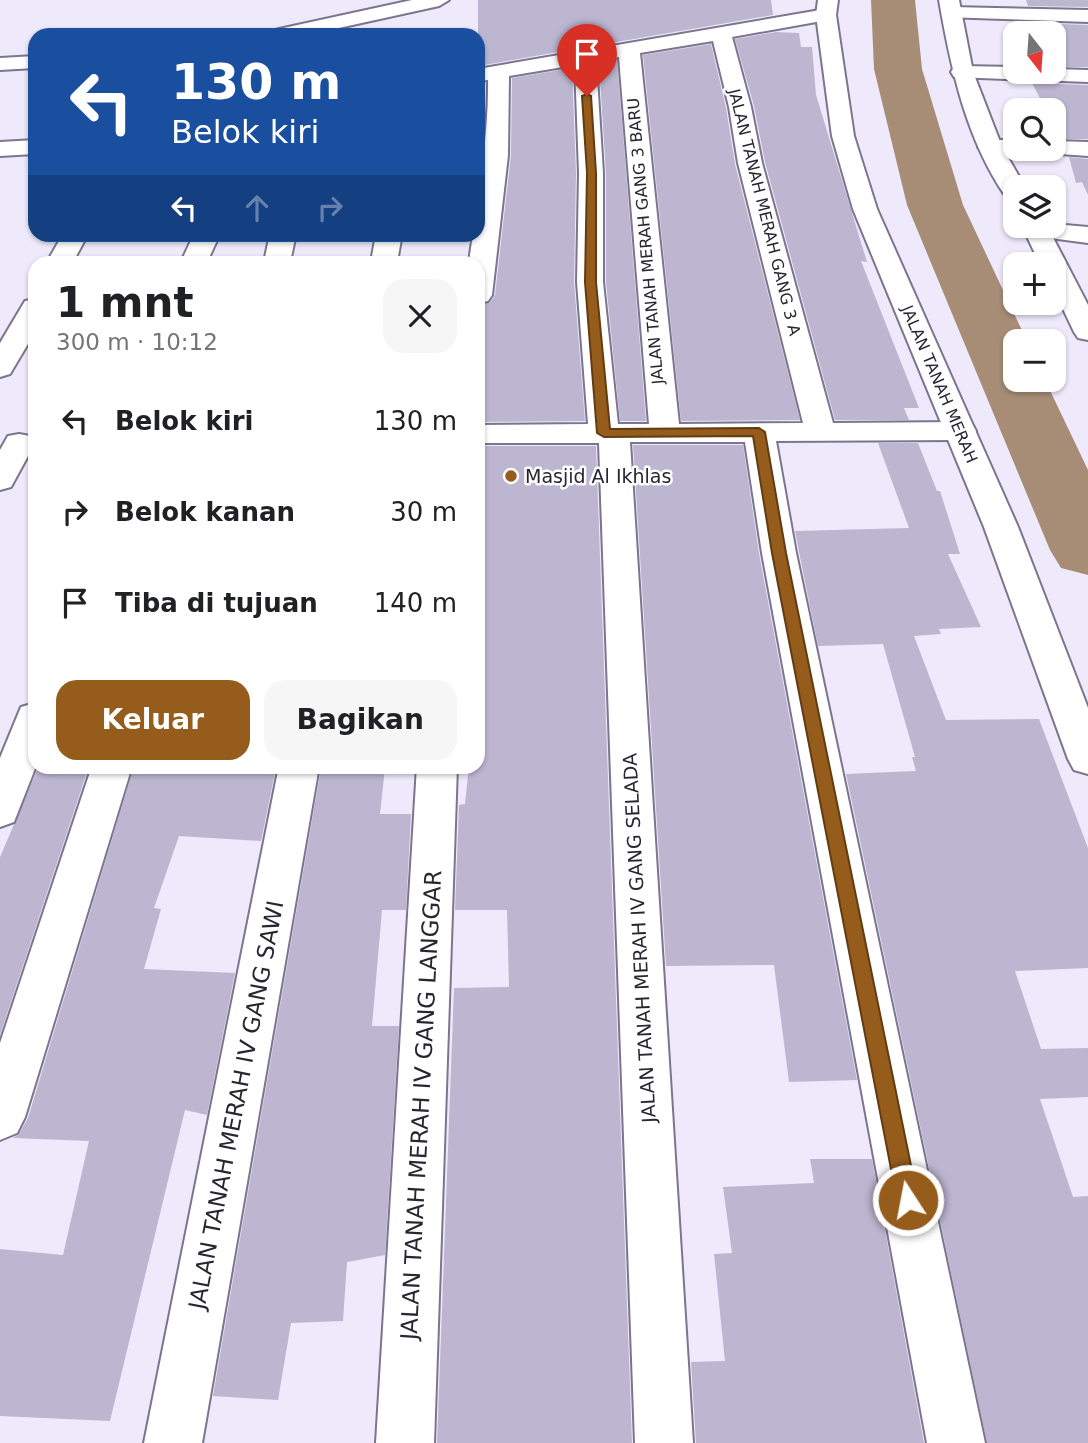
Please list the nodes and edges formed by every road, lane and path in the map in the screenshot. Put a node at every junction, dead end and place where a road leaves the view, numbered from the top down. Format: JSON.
{"nodes":[{"id":1,"x":439,"y":0,"type":"edge"},
{"id":2,"x":827,"y":7,"type":"edge"},
{"id":3,"x":951,"y":7,"type":"edge"},
{"id":4,"x":1088,"y":16,"type":"edge"},
{"id":5,"x":311,"y":28,"type":"edge"},
{"id":6,"x":721,"y":33,"type":"junction"},
{"id":7,"x":629,"y":49,"type":"junction"},
{"id":8,"x":585,"y":57,"type":"junction"},
{"id":9,"x":28,"y":62,"type":"edge"},
{"id":10,"x":0,"y":64,"type":"edge"},
{"id":11,"x":962,"y":72,"type":"junction"},
{"id":12,"x":488,"y":73,"type":"edge"},
{"id":13,"x":1088,"y":76,"type":"edge"},
{"id":14,"x":28,"y":147,"type":"edge"},
{"id":15,"x":990,"y":147,"type":"junction"},
{"id":16,"x":1003,"y":148,"type":"edge"},
{"id":17,"x":1066,"y":148,"type":"edge"},
{"id":18,"x":0,"y":149,"type":"edge"},
{"id":19,"x":1088,"y":149,"type":"edge"},
{"id":20,"x":1006,"y":175,"type":"edge"},
{"id":21,"x":485,"y":224,"type":"edge"},
{"id":22,"x":1066,"y":232,"type":"edge"},
{"id":23,"x":1088,"y":235,"type":"edge"},
{"id":24,"x":1066,"y":288,"type":"edge"},
{"id":25,"x":28,"y":319,"type":"edge"},
{"id":26,"x":1088,"y":332,"type":"edge"},
{"id":27,"x":0,"y":368,"type":"edge"},
{"id":28,"x":961,"y":430,"type":"junction"},
{"id":29,"x":820,"y":431,"type":"junction"},
{"id":30,"x":665,"y":432,"type":"junction"},
{"id":31,"x":759,"y":432,"type":"junction"},
{"id":32,"x":609,"y":433,"type":"junction"},
{"id":33,"x":485,"y":434,"type":"edge"},
{"id":34,"x":18,"y":443,"type":"edge"},
{"id":35,"x":0,"y":480,"type":"edge"},
{"id":36,"x":28,"y":735,"type":"edge"},
{"id":37,"x":1088,"y":759,"type":"edge"},
{"id":38,"x":109,"y":774,"type":"edge"},
{"id":39,"x":298,"y":774,"type":"edge"},
{"id":40,"x":438,"y":774,"type":"edge"},
{"id":41,"x":0,"y":811,"type":"edge"},
{"id":42,"x":0,"y":1116,"type":"edge"},
{"id":43,"x":173,"y":1443,"type":"edge"},
{"id":44,"x":405,"y":1443,"type":"edge"},
{"id":45,"x":664,"y":1443,"type":"edge"},
{"id":46,"x":956,"y":1443,"type":"edge"}],
"edges":[{"from":1,"to":5,"type":"street"},
{"from":2,"to":6,"type":"street"},
{"from":2,"to":28,"type":"street","name":"JALAN TANAH MERAH"},
{"from":3,"to":4,"type":"street"},
{"from":3,"to":11,"type":"street"},
{"from":6,"to":7,"type":"street"},
{"from":6,"to":29,"type":"street","name":"JALAN TANAH MERAH GANG 3 A"},
{"from":7,"to":8,"type":"street"},
{"from":7,"to":30,"type":"street","name":"JALAN TANAH MERAH GANG 3 BARU"},
{"from":8,"to":12,"type":"street"},
{"from":8,"to":32,"type":"street","name":"JALAN TANAH MERAH IV GANG SELADA"},
{"from":9,"to":10,"type":"street"},
{"from":11,"to":13,"type":"street"},
{"from":11,"to":15,"type":"street"},
{"from":12,"to":21,"type":"street"},
{"from":14,"to":18,"type":"street"},
{"from":15,"to":16,"type":"street"},
{"from":15,"to":20,"type":"street"},
{"from":17,"to":19,"type":"street"},
{"from":22,"to":23,"type":"street"},
{"from":24,"to":26,"type":"street"},
{"from":25,"to":27,"type":"street"},
{"from":28,"to":29,"type":"street"},
{"from":28,"to":37,"type":"street","name":"JALAN TANAH MERAH"},
{"from":29,"to":31,"type":"street"},
{"from":30,"to":31,"type":"street"},
{"from":30,"to":32,"type":"street"},
{"from":31,"to":46,"type":"street"},
{"from":32,"to":33,"type":"street"},
{"from":32,"to":45,"type":"street","name":"JALAN TANAH MERAH IV GANG SELADA"},
{"from":34,"to":35,"type":"street"},
{"from":36,"to":41,"type":"street"},
{"from":38,"to":42,"type":"street"},
{"from":39,"to":43,"type":"street","name":"JALAN TANAH MERAH IV GANG SAWI"},
{"from":40,"to":44,"type":"street","name":"JALAN TANAH MERAH IV GANG LANGGAR"}]}
